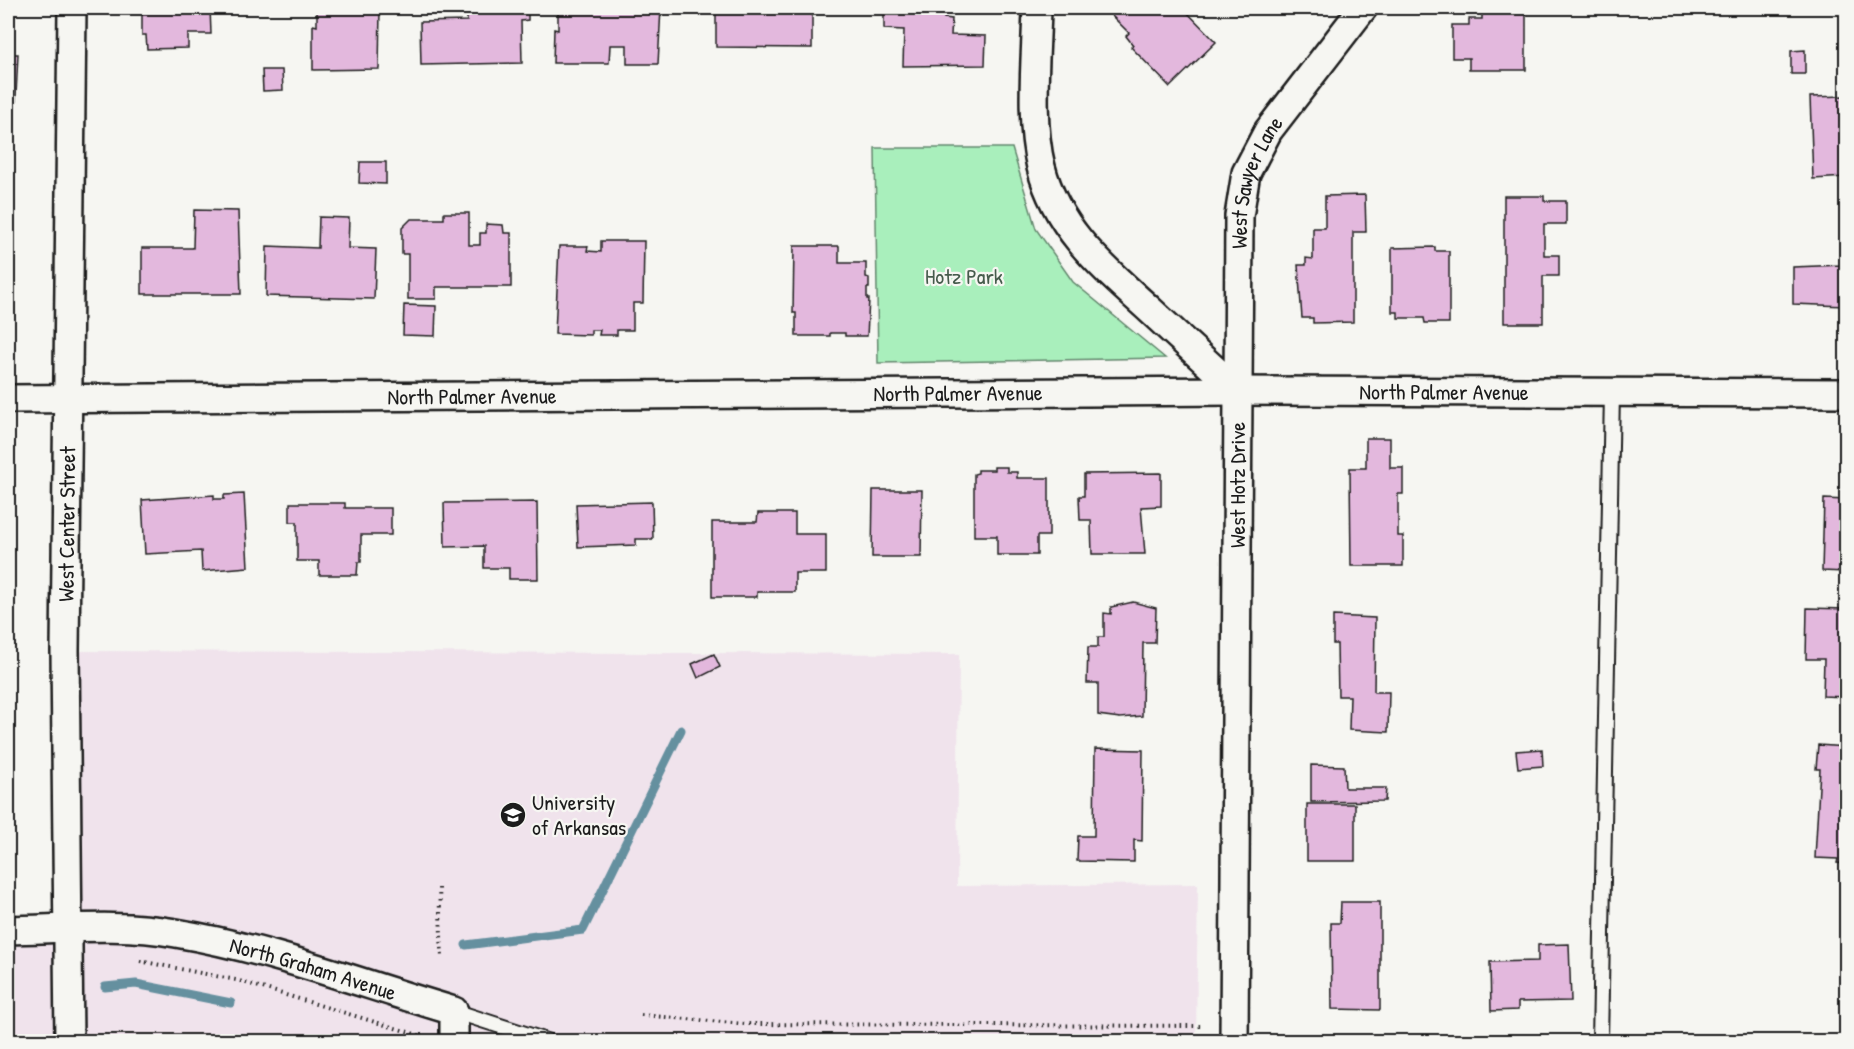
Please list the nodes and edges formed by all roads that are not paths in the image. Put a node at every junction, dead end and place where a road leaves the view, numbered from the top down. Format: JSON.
{"nodes":[{"id":1,"x":72,"y":8,"type":"edge"},
{"id":2,"x":1037,"y":8,"type":"edge"},
{"id":3,"x":1363,"y":8,"type":"edge"},
{"id":4,"x":1238,"y":391,"type":"junction"},
{"id":5,"x":1612,"y":392,"type":"junction"},
{"id":6,"x":1846,"y":393,"type":"edge"},
{"id":7,"x":8,"y":399,"type":"edge"},
{"id":8,"x":67,"y":399,"type":"junction"},
{"id":9,"x":70,"y":929,"type":"junction"},
{"id":10,"x":8,"y":930,"type":"edge"},
{"id":11,"x":454,"y":1011,"type":"junction"},
{"id":12,"x":442,"y":1040,"type":"edge"},
{"id":13,"x":69,"y":1041,"type":"edge"},
{"id":14,"x":550,"y":1041,"type":"edge"},
{"id":15,"x":1234,"y":1041,"type":"edge"},
{"id":16,"x":1600,"y":1041,"type":"edge"}],
"edges":[{"from":1,"to":8,"type":"street","name":"West Center Street"},
{"from":2,"to":4,"type":"street","name":"West Hotz Drive"},
{"from":3,"to":4,"type":"street","name":"West Sawyer Lane"},
{"from":4,"to":5,"type":"street","name":"North Palmer Avenue"},
{"from":4,"to":8,"type":"street","name":"North Palmer Avenue"},
{"from":4,"to":15,"type":"street","name":"West Hotz Drive"},
{"from":5,"to":6,"type":"street","name":"North Palmer Avenue"},
{"from":5,"to":16,"type":"lane"},
{"from":7,"to":8,"type":"street","name":"North Palmer Avenue"},
{"from":8,"to":9,"type":"street","name":"West Center Street"},
{"from":9,"to":10,"type":"street","name":"North Graham Avenue"},
{"from":9,"to":11,"type":"street","name":"North Graham Avenue"},
{"from":9,"to":13,"type":"street","name":"West Center Street"},
{"from":11,"to":12,"type":"street"},
{"from":11,"to":14,"type":"lane","name":"North Graham Avenue"}]}
